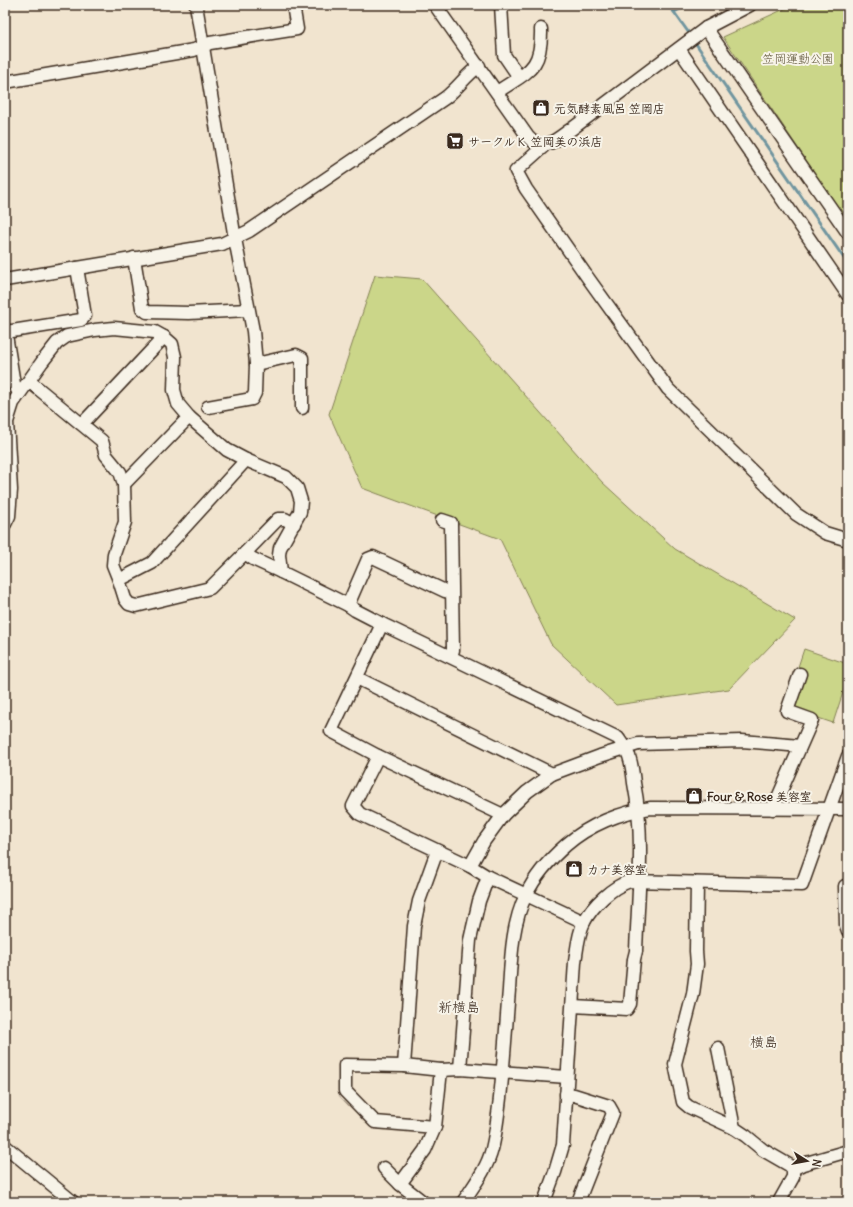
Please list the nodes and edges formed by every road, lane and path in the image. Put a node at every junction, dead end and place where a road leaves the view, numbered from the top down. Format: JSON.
{"nodes":[{"id":1,"x":196,"y":5,"type":"edge"},
{"id":2,"x":293,"y":5,"type":"edge"},
{"id":3,"x":435,"y":5,"type":"edge"},
{"id":4,"x":500,"y":5,"type":"edge"},
{"id":5,"x":750,"y":5,"type":"edge"},
{"id":6,"x":541,"y":30,"type":"dead end"},
{"id":7,"x":702,"y":31,"type":"junction"},
{"id":8,"x":683,"y":46,"type":"junction"},
{"id":9,"x":202,"y":48,"type":"junction"},
{"id":10,"x":479,"y":66,"type":"junction"},
{"id":11,"x":519,"y":77,"type":"junction"},
{"id":12,"x":5,"y":82,"type":"edge"},
{"id":13,"x":497,"y":92,"type":"junction"},
{"id":14,"x":545,"y":145,"type":"junction"},
{"id":15,"x":848,"y":232,"type":"edge"},
{"id":16,"x":235,"y":239,"type":"junction"},
{"id":17,"x":134,"y":258,"type":"junction"},
{"id":18,"x":77,"y":268,"type":"junction"},
{"id":19,"x":5,"y":280,"type":"edge"},
{"id":20,"x":848,"y":295,"type":"edge"},
{"id":21,"x":248,"y":310,"type":"junction"},
{"id":22,"x":5,"y":329,"type":"edge"},
{"id":23,"x":6,"y":332,"type":"edge"},
{"id":24,"x":164,"y":337,"type":"junction"},
{"id":25,"x":256,"y":364,"type":"junction"},
{"id":26,"x":29,"y":381,"type":"junction"},
{"id":27,"x":19,"y":393,"type":"junction"},
{"id":28,"x":208,"y":407,"type":"dead end"},
{"id":29,"x":302,"y":408,"type":"dead end"},
{"id":30,"x":189,"y":417,"type":"junction"},
{"id":31,"x":82,"y":424,"type":"junction"},
{"id":32,"x":7,"y":442,"type":"edge"},
{"id":33,"x":246,"y":460,"type":"junction"},
{"id":34,"x":124,"y":484,"type":"junction"},
{"id":35,"x":442,"y":520,"type":"dead end"},
{"id":36,"x":5,"y":524,"type":"edge"},
{"id":37,"x":294,"y":524,"type":"junction"},
{"id":38,"x":848,"y":540,"type":"edge"},
{"id":39,"x":245,"y":553,"type":"junction"},
{"id":40,"x":281,"y":572,"type":"junction"},
{"id":41,"x":119,"y":580,"type":"junction"},
{"id":42,"x":452,"y":592,"type":"junction"},
{"id":43,"x":348,"y":604,"type":"junction"},
{"id":44,"x":382,"y":624,"type":"junction"},
{"id":45,"x":451,"y":656,"type":"junction"},
{"id":46,"x":800,"y":674,"type":"dead end"},
{"id":47,"x":357,"y":678,"type":"junction"},
{"id":48,"x":800,"y":746,"type":"junction"},
{"id":49,"x":625,"y":748,"type":"junction"},
{"id":50,"x":378,"y":756,"type":"junction"},
{"id":51,"x":848,"y":756,"type":"edge"},
{"id":52,"x":552,"y":774,"type":"junction"},
{"id":53,"x":638,"y":809,"type":"junction"},
{"id":54,"x":773,"y":809,"type":"junction"},
{"id":55,"x":829,"y":809,"type":"junction"},
{"id":56,"x":848,"y":809,"type":"edge"},
{"id":57,"x":503,"y":815,"type":"junction"},
{"id":58,"x":437,"y":851,"type":"junction"},
{"id":59,"x":470,"y":866,"type":"junction"},
{"id":60,"x":488,"y":877,"type":"junction"},
{"id":61,"x":639,"y":882,"type":"junction"},
{"id":62,"x":697,"y":883,"type":"junction"},
{"id":63,"x":848,"y":886,"type":"edge"},
{"id":64,"x":526,"y":894,"type":"junction"},
{"id":65,"x":584,"y":922,"type":"junction"},
{"id":66,"x":848,"y":931,"type":"edge"},
{"id":67,"x":573,"y":1006,"type":"junction"},
{"id":68,"x":718,"y":1048,"type":"dead end"},
{"id":69,"x":404,"y":1066,"type":"junction"},
{"id":70,"x":460,"y":1069,"type":"junction"},
{"id":71,"x":441,"y":1070,"type":"junction"},
{"id":72,"x":503,"y":1073,"type":"junction"},
{"id":73,"x":567,"y":1077,"type":"junction"},
{"id":74,"x":566,"y":1094,"type":"junction"},
{"id":75,"x":436,"y":1126,"type":"junction"},
{"id":76,"x":734,"y":1128,"type":"junction"},
{"id":77,"x":5,"y":1146,"type":"edge"},
{"id":78,"x":848,"y":1151,"type":"edge"},
{"id":79,"x":384,"y":1168,"type":"dead end"},
{"id":80,"x":793,"y":1169,"type":"junction"},
{"id":81,"x":400,"y":1184,"type":"junction"},
{"id":82,"x":73,"y":1202,"type":"edge"},
{"id":83,"x":423,"y":1202,"type":"edge"},
{"id":84,"x":463,"y":1202,"type":"edge"},
{"id":85,"x":544,"y":1202,"type":"edge"},
{"id":86,"x":578,"y":1202,"type":"edge"},
{"id":87,"x":779,"y":1202,"type":"edge"}],
"edges":[{"from":1,"to":9,"type":"street"},
{"from":2,"to":9,"type":"street"},
{"from":3,"to":10,"type":"street"},
{"from":4,"to":11,"type":"street"},
{"from":5,"to":7,"type":"street"},
{"from":6,"to":11,"type":"street"},
{"from":7,"to":8,"type":"street"},
{"from":7,"to":15,"type":"street"},
{"from":8,"to":14,"type":"street"},
{"from":8,"to":20,"type":"street"},
{"from":9,"to":12,"type":"street"},
{"from":9,"to":16,"type":"street"},
{"from":10,"to":13,"type":"street"},
{"from":10,"to":16,"type":"street"},
{"from":11,"to":13,"type":"street"},
{"from":13,"to":14,"type":"street"},
{"from":14,"to":38,"type":"street"},
{"from":16,"to":17,"type":"street"},
{"from":16,"to":21,"type":"street"},
{"from":17,"to":18,"type":"street"},
{"from":17,"to":21,"type":"street"},
{"from":18,"to":19,"type":"street"},
{"from":18,"to":23,"type":"street"},
{"from":21,"to":25,"type":"street"},
{"from":22,"to":23,"type":"street"},
{"from":23,"to":27,"type":"street"},
{"from":24,"to":26,"type":"street"},
{"from":24,"to":30,"type":"street"},
{"from":24,"to":31,"type":"street"},
{"from":25,"to":28,"type":"street"},
{"from":25,"to":29,"type":"street"},
{"from":26,"to":27,"type":"street"},
{"from":26,"to":31,"type":"street"},
{"from":27,"to":32,"type":"street"},
{"from":30,"to":33,"type":"street"},
{"from":30,"to":34,"type":"street"},
{"from":31,"to":34,"type":"street"},
{"from":32,"to":36,"type":"street"},
{"from":33,"to":37,"type":"street"},
{"from":33,"to":41,"type":"street"},
{"from":34,"to":41,"type":"street"},
{"from":35,"to":42,"type":"street"},
{"from":37,"to":39,"type":"street"},
{"from":37,"to":40,"type":"street"},
{"from":39,"to":40,"type":"street"},
{"from":39,"to":41,"type":"street"},
{"from":40,"to":43,"type":"street"},
{"from":42,"to":43,"type":"street"},
{"from":42,"to":45,"type":"street"},
{"from":43,"to":44,"type":"street"},
{"from":44,"to":45,"type":"street"},
{"from":44,"to":47,"type":"street"},
{"from":45,"to":49,"type":"street"},
{"from":46,"to":48,"type":"street"},
{"from":47,"to":50,"type":"street"},
{"from":47,"to":52,"type":"street"},
{"from":48,"to":49,"type":"street"},
{"from":48,"to":54,"type":"street"},
{"from":49,"to":52,"type":"street"},
{"from":49,"to":53,"type":"street"},
{"from":50,"to":57,"type":"street"},
{"from":50,"to":58,"type":"street"},
{"from":51,"to":55,"type":"street"},
{"from":52,"to":57,"type":"street"},
{"from":53,"to":54,"type":"street"},
{"from":53,"to":61,"type":"street"},
{"from":53,"to":64,"type":"street"},
{"from":54,"to":55,"type":"street"},
{"from":55,"to":56,"type":"street"},
{"from":55,"to":62,"type":"street"},
{"from":57,"to":59,"type":"street"},
{"from":58,"to":59,"type":"street"},
{"from":58,"to":69,"type":"street"},
{"from":59,"to":60,"type":"street"},
{"from":60,"to":64,"type":"street"},
{"from":60,"to":70,"type":"street"},
{"from":61,"to":62,"type":"street"},
{"from":61,"to":65,"type":"street"},
{"from":61,"to":67,"type":"street"},
{"from":62,"to":76,"type":"street"},
{"from":63,"to":66,"type":"street"},
{"from":64,"to":65,"type":"street"},
{"from":64,"to":72,"type":"street"},
{"from":65,"to":67,"type":"street"},
{"from":67,"to":73,"type":"street"},
{"from":68,"to":76,"type":"street"},
{"from":69,"to":71,"type":"street"},
{"from":69,"to":75,"type":"street"},
{"from":70,"to":71,"type":"street"},
{"from":70,"to":72,"type":"street"},
{"from":71,"to":75,"type":"street"},
{"from":72,"to":73,"type":"street"},
{"from":72,"to":84,"type":"street"},
{"from":73,"to":74,"type":"street"},
{"from":74,"to":85,"type":"street"},
{"from":74,"to":86,"type":"street"},
{"from":75,"to":81,"type":"street"},
{"from":76,"to":80,"type":"street"},
{"from":77,"to":82,"type":"street"},
{"from":78,"to":80,"type":"street"},
{"from":79,"to":81,"type":"street"},
{"from":80,"to":87,"type":"street"},
{"from":81,"to":83,"type":"street"}]}
